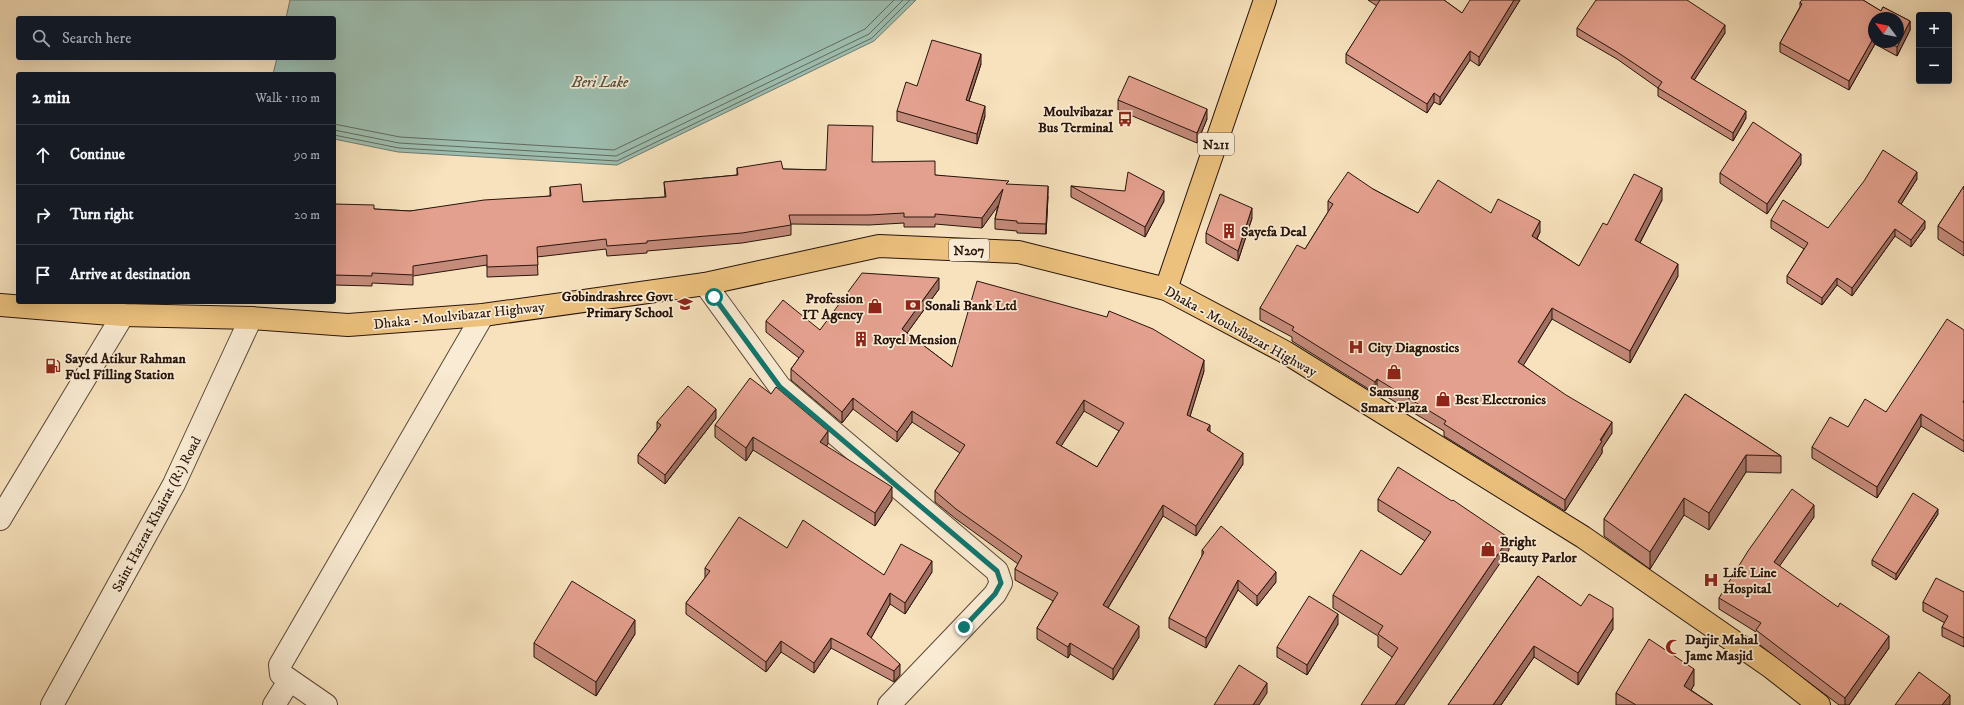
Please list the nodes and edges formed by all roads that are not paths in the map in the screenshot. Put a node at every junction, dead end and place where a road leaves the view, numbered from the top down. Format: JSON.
{"nodes":[{"id":1,"x":1265,"y":0,"type":"edge"},
{"id":2,"x":705,"y":284,"type":"junction"},
{"id":3,"x":1166,"y":289,"type":"junction"},
{"id":4,"x":0,"y":305,"type":"edge"},
{"id":5,"x":123,"y":315,"type":"junction"},
{"id":6,"x":484,"y":315,"type":"junction"},
{"id":7,"x":251,"y":318,"type":"junction"},
{"id":8,"x":0,"y":519,"type":"edge"},
{"id":9,"x":289,"y":681,"type":"junction"},
{"id":10,"x":52,"y":705,"type":"edge"},
{"id":11,"x":274,"y":705,"type":"edge"},
{"id":12,"x":326,"y":705,"type":"edge"},
{"id":13,"x":889,"y":705,"type":"edge"},
{"id":14,"x":1818,"y":705,"type":"edge"}],
"edges":[{"from":1,"to":3,"type":"highway","number":"N211"},
{"from":2,"to":3,"type":"highway","name":"Dhaka - Moulvibazar Highway","number":"N207"},
{"from":2,"to":6,"type":"highway","name":"Dhaka - Moulvibazar Highway","number":"N207"},
{"from":2,"to":13,"type":"street"},
{"from":3,"to":14,"type":"highway","name":"Dhaka - Moulvibazar Highway","number":"N207"},
{"from":4,"to":5,"type":"highway","name":"Dhaka - Moulvibazar Highway","number":"N207"},
{"from":5,"to":7,"type":"highway","name":"Dhaka - Moulvibazar Highway","number":"N207"},
{"from":5,"to":8,"type":"street"},
{"from":6,"to":7,"type":"highway","name":"Dhaka - Moulvibazar Highway","number":"N207"},
{"from":6,"to":9,"type":"street"},
{"from":7,"to":10,"type":"street","name":"Saint Hazrat Khairat (R:) Road"},
{"from":9,"to":11,"type":"street"},
{"from":9,"to":12,"type":"street"}]}
